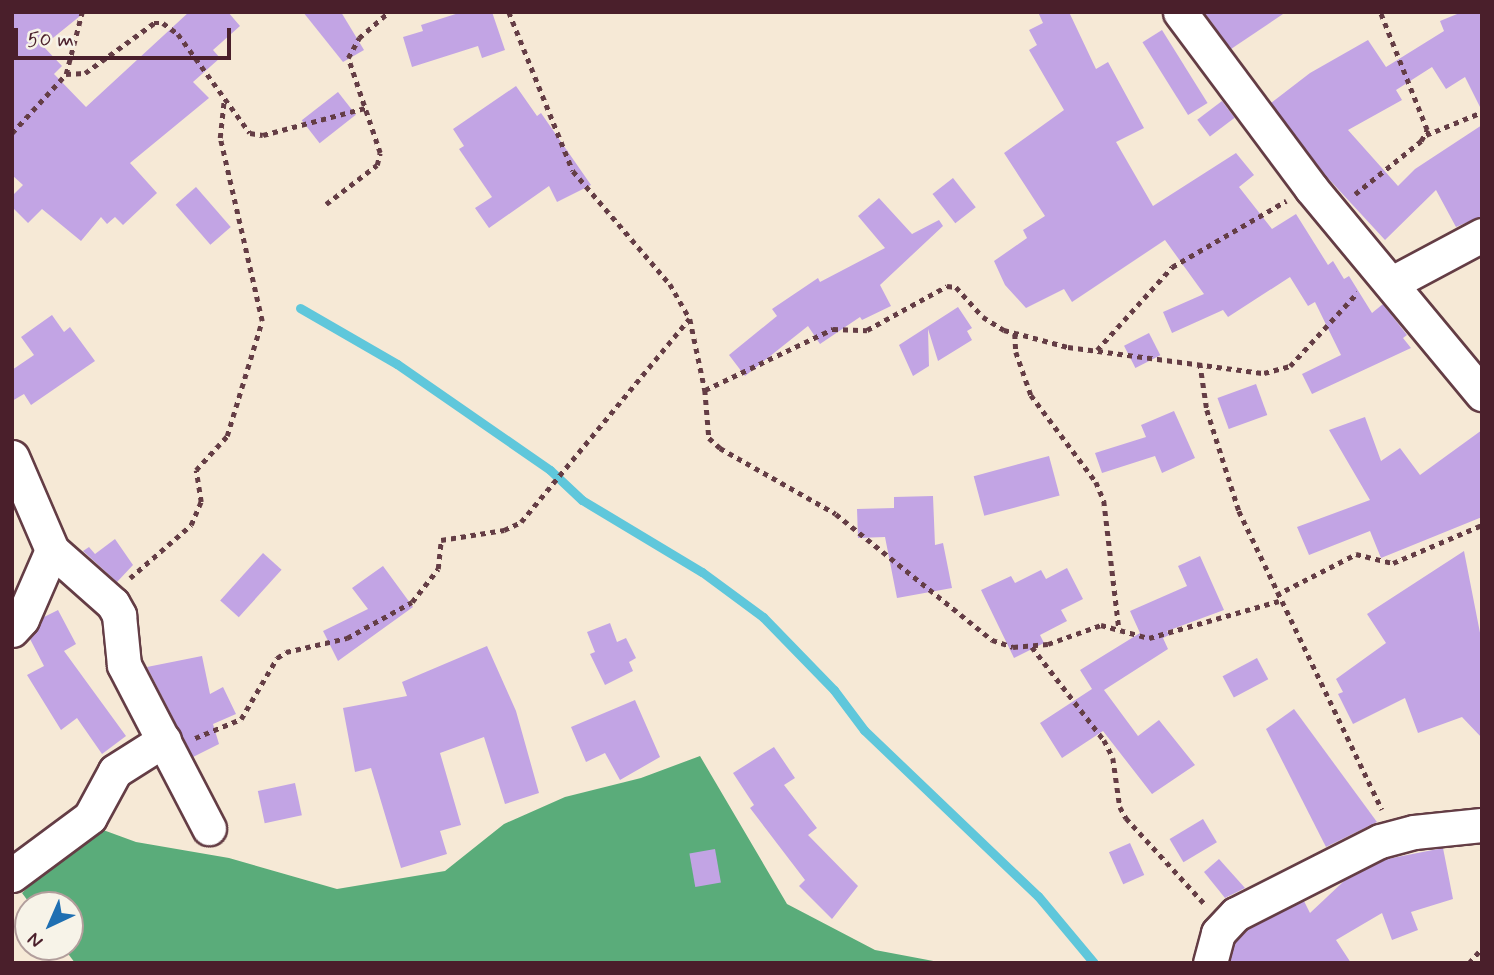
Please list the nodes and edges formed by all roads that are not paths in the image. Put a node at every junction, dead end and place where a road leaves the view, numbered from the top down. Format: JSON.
{"nodes":[{"id":1,"x":1180,"y":12,"type":"edge"},
{"id":2,"x":1482,"y":235,"type":"edge"},
{"id":3,"x":1386,"y":275,"type":"junction"},
{"id":4,"x":1482,"y":394,"type":"edge"},
{"id":5,"x":12,"y":457,"type":"edge"},
{"id":6,"x":52,"y":550,"type":"junction"},
{"id":7,"x":12,"y":630,"type":"edge"},
{"id":8,"x":166,"y":744,"type":"junction"},
{"id":9,"x":1482,"y":825,"type":"edge"},
{"id":10,"x":209,"y":828,"type":"dead end"},
{"id":11,"x":12,"y":875,"type":"edge"},
{"id":12,"x":1210,"y":963,"type":"edge"}],
"edges":[{"from":1,"to":3,"type":"street"},
{"from":2,"to":3,"type":"street"},
{"from":3,"to":4,"type":"street"},
{"from":5,"to":6,"type":"street"},
{"from":6,"to":7,"type":"street"},
{"from":6,"to":8,"type":"street"},
{"from":8,"to":10,"type":"street"},
{"from":8,"to":11,"type":"street"},
{"from":9,"to":12,"type":"street"}]}
